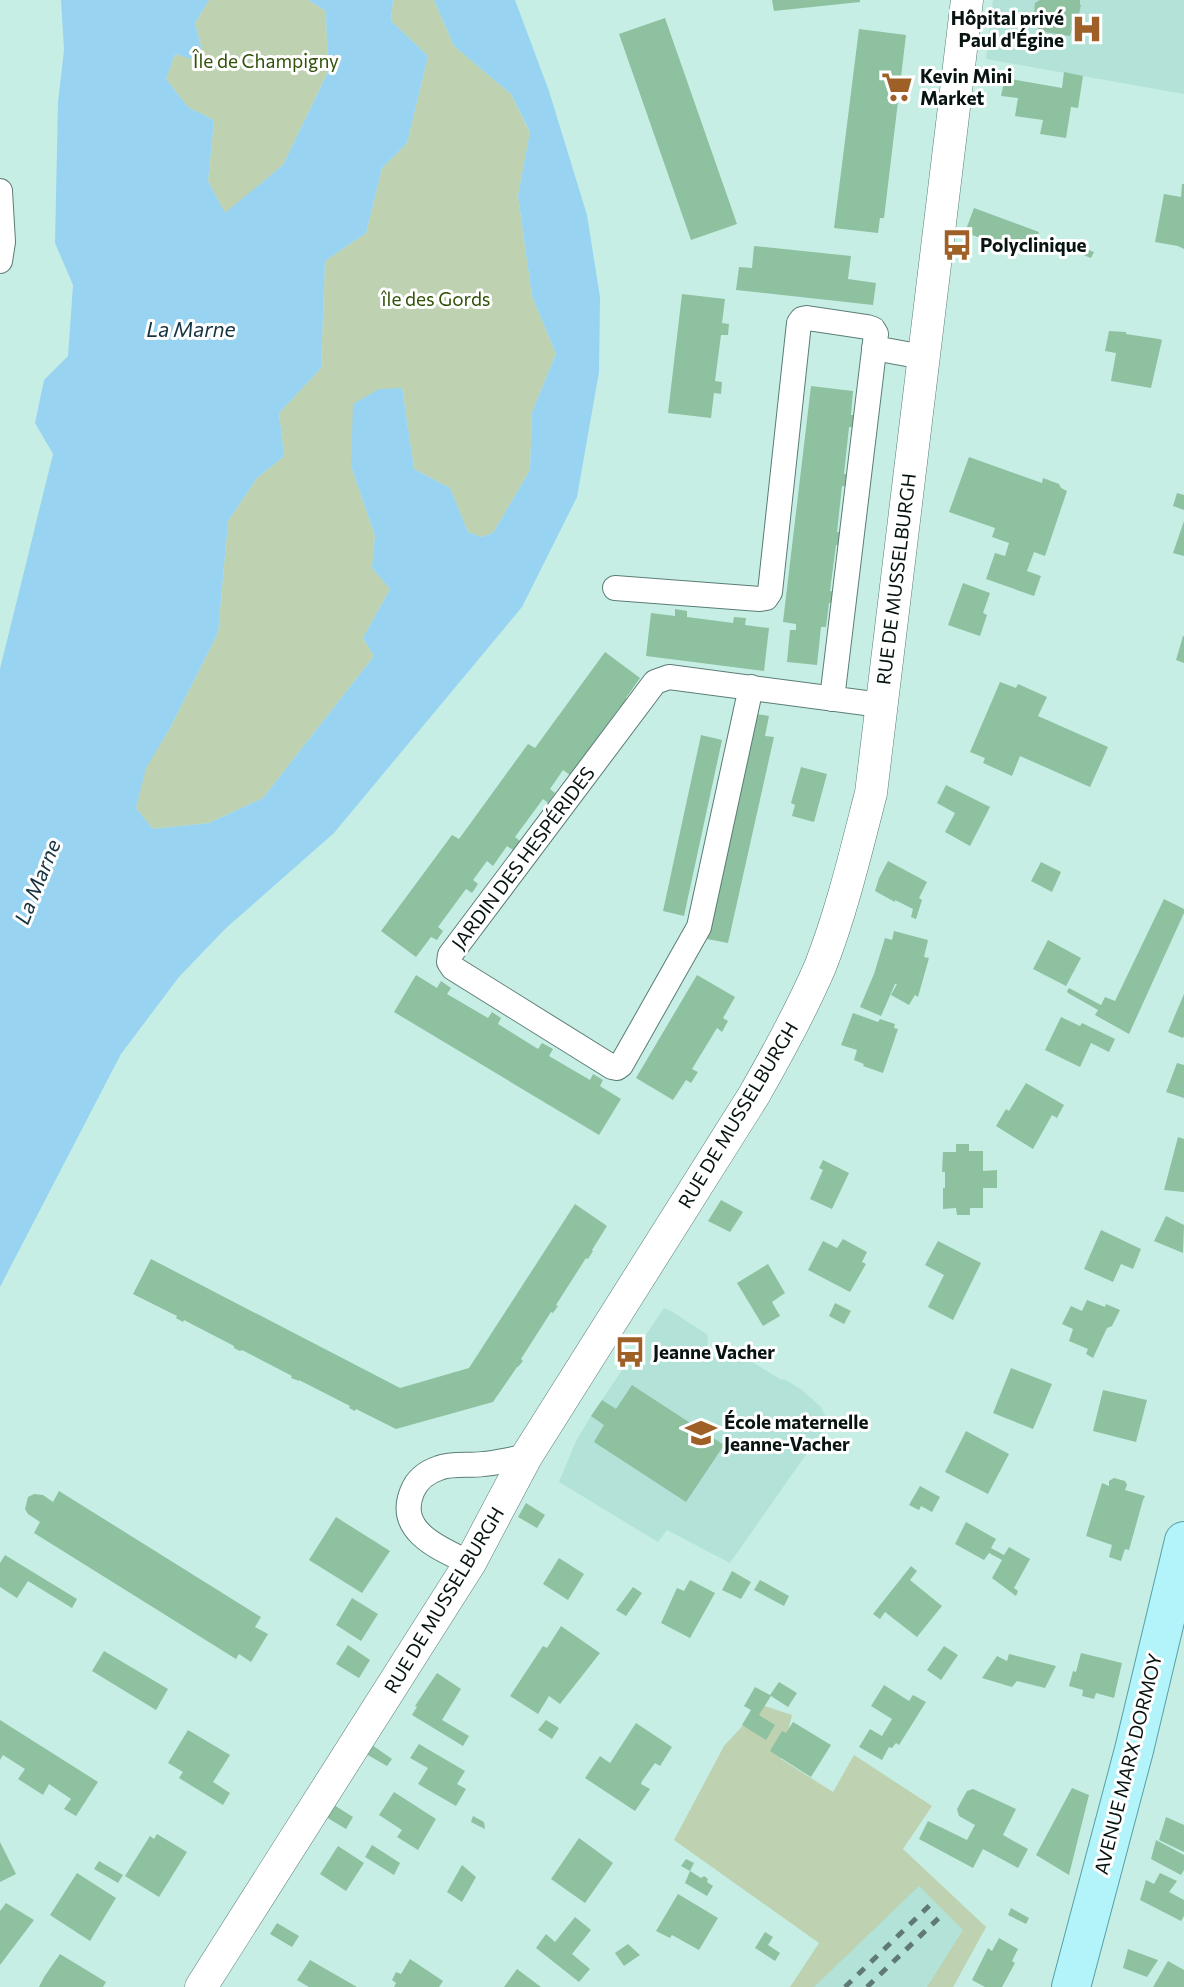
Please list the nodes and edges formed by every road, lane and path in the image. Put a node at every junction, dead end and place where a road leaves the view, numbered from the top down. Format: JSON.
{"nodes":[{"id":1,"x":967,"y":0,"type":"edge"},
{"id":2,"x":0,"y":191,"type":"edge"},
{"id":3,"x":0,"y":261,"type":"edge"},
{"id":4,"x":874,"y":348,"type":"junction"},
{"id":5,"x":923,"y":356,"type":"junction"},
{"id":6,"x":615,"y":588,"type":"dead end"},
{"id":7,"x":751,"y":687,"type":"junction"},
{"id":8,"x":832,"y":699,"type":"junction"},
{"id":9,"x":881,"y":705,"type":"junction"},
{"id":10,"x":526,"y":1457,"type":"junction"},
{"id":11,"x":1184,"y":1541,"type":"edge"},
{"id":12,"x":470,"y":1563,"type":"junction"},
{"id":13,"x":1184,"y":1638,"type":"edge"},
{"id":14,"x":201,"y":1987,"type":"edge"},
{"id":15,"x":1071,"y":1987,"type":"edge"},
{"id":16,"x":1093,"y":1987,"type":"edge"}],
"edges":[{"from":1,"to":5,"type":"street","name":"RUE DE MUSSELBURGH"},
{"from":2,"to":3,"type":"street"},
{"from":4,"to":5,"type":"street"},
{"from":4,"to":6,"type":"street"},
{"from":4,"to":8,"type":"street"},
{"from":5,"to":9,"type":"street","name":"RUE DE MUSSELBURGH"},
{"from":7,"to":7,"type":"street","name":"JARDIN DES HESPÉRIDES"},
{"from":7,"to":8,"type":"street","name":"JARDIN DES HESPÉRIDES"},
{"from":8,"to":9,"type":"street","name":"JARDIN DES HESPÉRIDES"},
{"from":9,"to":10,"type":"street","name":"RUE DE MUSSELBURGH"},
{"from":10,"to":12,"type":"street","name":"RUE DE MUSSELBURGH"},
{"from":10,"to":12,"type":"street"},
{"from":11,"to":15,"type":"main road","name":"AVENUE MARX DORMOY"},
{"from":12,"to":14,"type":"street","name":"RUE DE MUSSELBURGH"},
{"from":13,"to":16,"type":"main road","name":"AVENUE MARX DORMOY"}]}
